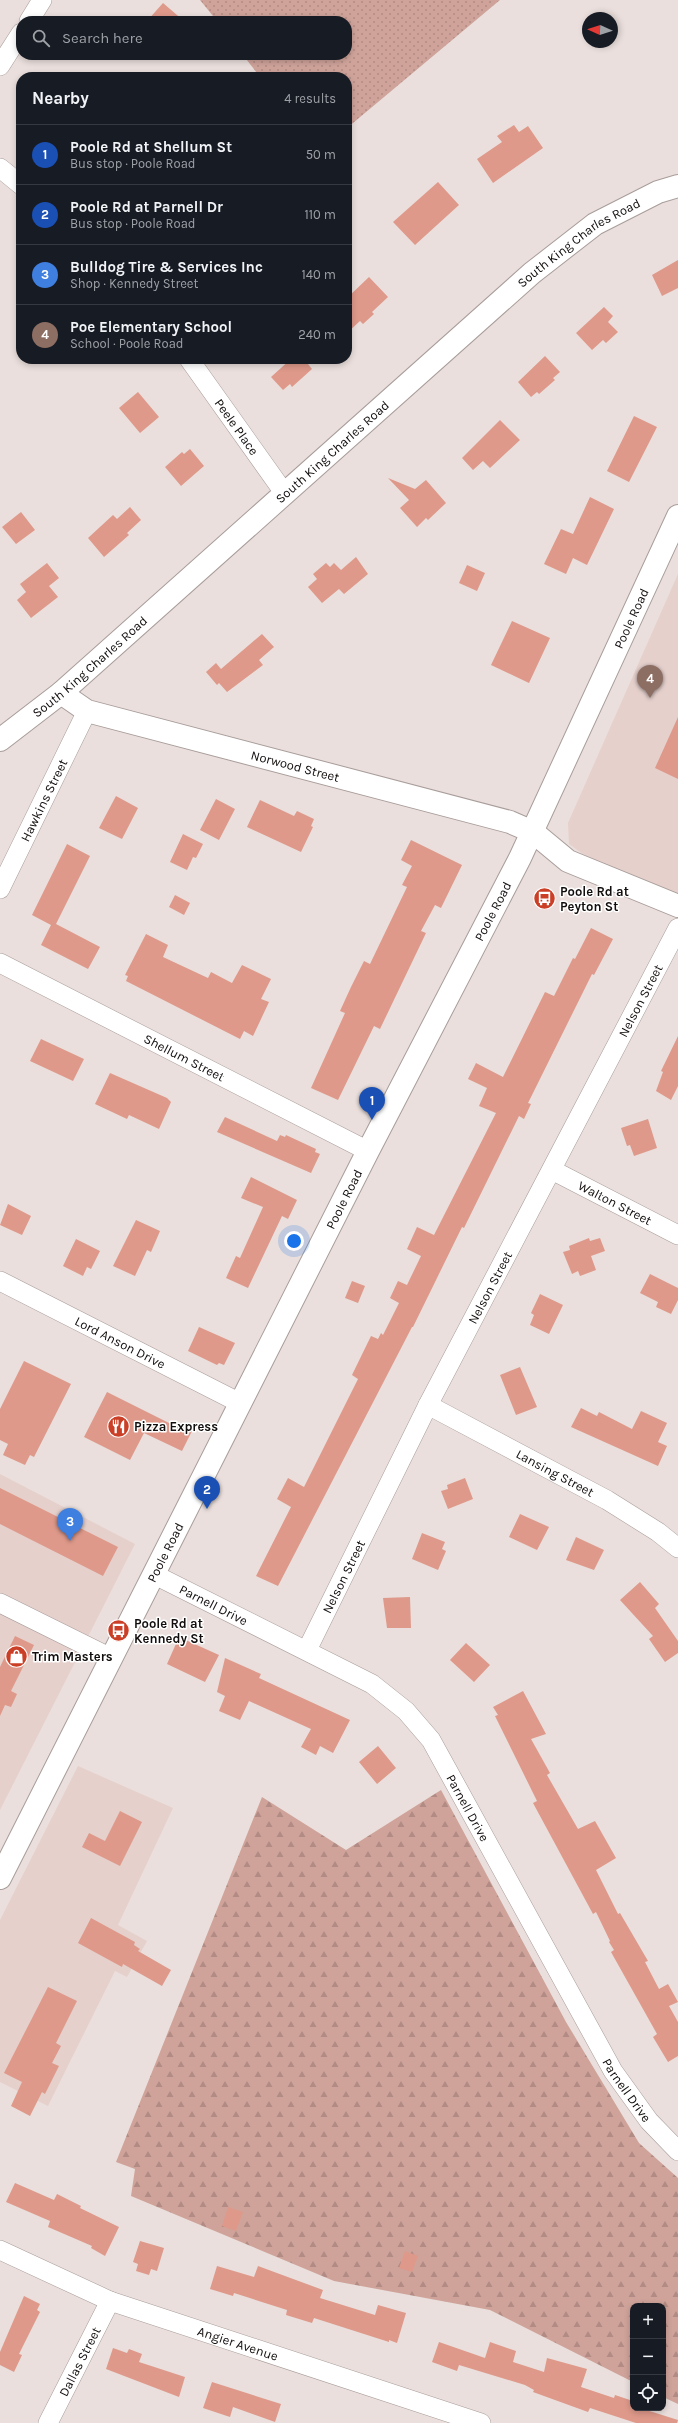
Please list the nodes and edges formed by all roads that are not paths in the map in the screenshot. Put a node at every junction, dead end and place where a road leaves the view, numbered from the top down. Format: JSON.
{"nodes":[{"id":1,"x":42,"y":0,"type":"edge"},
{"id":2,"x":32,"y":16,"type":"edge"},
{"id":3,"x":16,"y":41,"type":"edge"},
{"id":4,"x":0,"y":66,"type":"edge"},
{"id":5,"x":0,"y":168,"type":"edge"},
{"id":6,"x":16,"y":181,"type":"edge"},
{"id":7,"x":678,"y":186,"type":"edge"},
{"id":8,"x":193,"y":364,"type":"edge"},
{"id":9,"x":285,"y":494,"type":"junction"},
{"id":10,"x":678,"y":516,"type":"edge"},
{"id":11,"x":61,"y":693,"type":"junction"},
{"id":12,"x":87,"y":711,"type":"junction"},
{"id":13,"x":0,"y":740,"type":"edge"},
{"id":14,"x":533,"y":832,"type":"junction"},
{"id":15,"x":0,"y":889,"type":"edge"},
{"id":16,"x":678,"y":906,"type":"edge"},
{"id":17,"x":678,"y":928,"type":"edge"},
{"id":18,"x":0,"y":963,"type":"edge"},
{"id":19,"x":368,"y":1151,"type":"junction"},
{"id":20,"x":552,"y":1170,"type":"junction"},
{"id":21,"x":678,"y":1235,"type":"edge"},
{"id":22,"x":0,"y":1281,"type":"edge"},
{"id":23,"x":240,"y":1403,"type":"junction"},
{"id":24,"x":428,"y":1405,"type":"junction"},
{"id":25,"x":678,"y":1548,"type":"edge"},
{"id":26,"x":153,"y":1574,"type":"junction"},
{"id":27,"x":0,"y":1603,"type":"edge"},
{"id":28,"x":307,"y":1650,"type":"junction"},
{"id":29,"x":110,"y":1658,"type":"junction"},
{"id":30,"x":0,"y":1878,"type":"edge"},
{"id":31,"x":678,"y":2151,"type":"edge"},
{"id":32,"x":0,"y":2250,"type":"edge"},
{"id":33,"x":110,"y":2301,"type":"junction"},
{"id":34,"x":48,"y":2423,"type":"edge"},
{"id":35,"x":481,"y":2423,"type":"edge"}],
"edges":[{"from":1,"to":2,"type":"street"},
{"from":3,"to":4,"type":"street"},
{"from":5,"to":6,"type":"street"},
{"from":7,"to":9,"type":"street","name":"South King Charles Road"},
{"from":8,"to":9,"type":"street","name":"Peele Place"},
{"from":9,"to":11,"type":"street","name":"South King Charles Road"},
{"from":10,"to":14,"type":"street","name":"Poole Road"},
{"from":11,"to":12,"type":"street","name":"Norwood Street"},
{"from":11,"to":13,"type":"street","name":"South King Charles Road"},
{"from":12,"to":14,"type":"street","name":"Norwood Street"},
{"from":12,"to":15,"type":"street","name":"Hawkins Street"},
{"from":14,"to":16,"type":"street","name":"Norwood Street"},
{"from":14,"to":19,"type":"street","name":"Poole Road"},
{"from":17,"to":20,"type":"street","name":"Nelson Street"},
{"from":18,"to":19,"type":"street","name":"Shellum Street"},
{"from":19,"to":23,"type":"street","name":"Poole Road"},
{"from":20,"to":21,"type":"street","name":"Walton Street"},
{"from":20,"to":24,"type":"street","name":"Nelson Street"},
{"from":22,"to":23,"type":"street","name":"Lord Anson Drive"},
{"from":23,"to":26,"type":"street","name":"Poole Road"},
{"from":24,"to":25,"type":"street","name":"Lansing Street"},
{"from":24,"to":28,"type":"street","name":"Nelson Street"},
{"from":26,"to":28,"type":"street","name":"Parnell Drive"},
{"from":26,"to":29,"type":"street","name":"Poole Road"},
{"from":27,"to":29,"type":"street"},
{"from":28,"to":31,"type":"street","name":"Parnell Drive"},
{"from":29,"to":30,"type":"street","name":"Poole Road"},
{"from":32,"to":33,"type":"street","name":"Angier Avenue"},
{"from":33,"to":34,"type":"street","name":"Dallas Street"},
{"from":33,"to":35,"type":"street","name":"Angier Avenue"}]}
